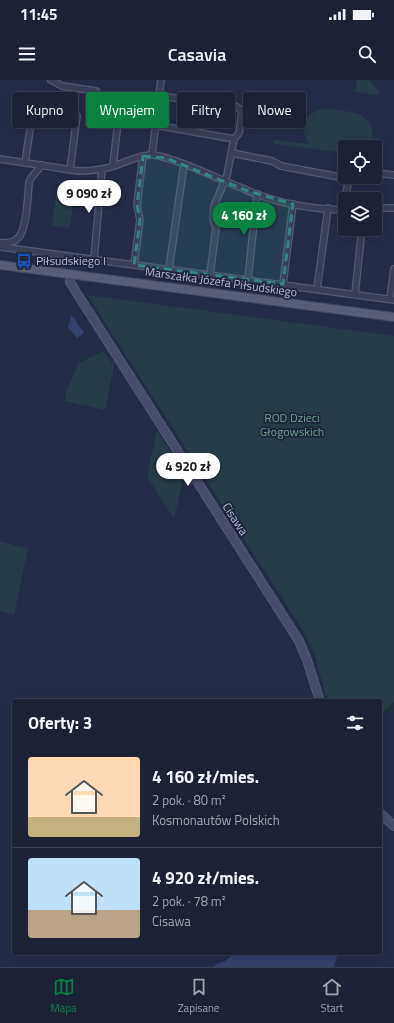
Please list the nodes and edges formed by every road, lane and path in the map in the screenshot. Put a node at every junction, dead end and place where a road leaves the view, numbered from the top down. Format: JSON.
{"nodes":[{"id":1,"x":51,"y":80,"type":"edge"},
{"id":2,"x":161,"y":80,"type":"edge"},
{"id":3,"x":96,"y":91,"type":"dead end"},
{"id":4,"x":160,"y":92,"type":"edge"},
{"id":5,"x":169,"y":97,"type":"edge"},
{"id":6,"x":169,"y":127,"type":"edge"},
{"id":7,"x":30,"y":128,"type":"edge"},
{"id":8,"x":75,"y":128,"type":"edge"},
{"id":9,"x":117,"y":128,"type":"edge"},
{"id":10,"x":155,"y":128,"type":"edge"},
{"id":11,"x":234,"y":139,"type":"junction"},
{"id":12,"x":232,"y":153,"type":"junction"},
{"id":13,"x":152,"y":155,"type":"junction"},
{"id":14,"x":143,"y":156,"type":"junction"},
{"id":15,"x":0,"y":159,"type":"edge"},
{"id":16,"x":25,"y":163,"type":"junction"},
{"id":17,"x":184,"y":164,"type":"junction"},
{"id":18,"x":42,"y":165,"type":"junction"},
{"id":19,"x":113,"y":166,"type":"junction"},
{"id":20,"x":102,"y":169,"type":"junction"},
{"id":21,"x":70,"y":170,"type":"junction"},
{"id":22,"x":382,"y":174,"type":"edge"},
{"id":23,"x":394,"y":175,"type":"edge"},
{"id":24,"x":338,"y":176,"type":"edge"},
{"id":25,"x":225,"y":181,"type":"junction"},
{"id":26,"x":257,"y":194,"type":"junction"},
{"id":27,"x":293,"y":204,"type":"junction"},
{"id":28,"x":328,"y":208,"type":"junction"},
{"id":29,"x":382,"y":208,"type":"edge"},
{"id":30,"x":394,"y":208,"type":"edge"},
{"id":31,"x":338,"y":209,"type":"edge"},
{"id":32,"x":361,"y":236,"type":"edge"},
{"id":33,"x":0,"y":244,"type":"edge"},
{"id":34,"x":94,"y":260,"type":"junction"},
{"id":35,"x":0,"y":265,"type":"edge"},
{"id":36,"x":134,"y":265,"type":"junction"},
{"id":37,"x":170,"y":269,"type":"junction"},
{"id":38,"x":394,"y":269,"type":"edge"},
{"id":39,"x":0,"y":270,"type":"edge"},
{"id":40,"x":45,"y":271,"type":"junction"},
{"id":41,"x":70,"y":274,"type":"junction"},
{"id":42,"x":210,"y":275,"type":"junction"},
{"id":43,"x":248,"y":279,"type":"junction"},
{"id":44,"x":283,"y":284,"type":"junction"},
{"id":45,"x":317,"y":289,"type":"junction"},
{"id":46,"x":355,"y":294,"type":"junction"},
{"id":47,"x":392,"y":299,"type":"edge"},
{"id":48,"x":394,"y":317,"type":"edge"},
{"id":49,"x":319,"y":699,"type":"edge"},
{"id":50,"x":382,"y":815,"type":"edge"},
{"id":51,"x":394,"y":826,"type":"edge"}],
"edges":[{"from":1,"to":3,"type":"street"},
{"from":2,"to":4,"type":"street"},
{"from":5,"to":11,"type":"street"},
{"from":6,"to":11,"type":"street"},
{"from":7,"to":16,"type":"street"},
{"from":8,"to":21,"type":"street"},
{"from":9,"to":19,"type":"street"},
{"from":10,"to":13,"type":"street"},
{"from":11,"to":12,"type":"street"},
{"from":12,"to":24,"type":"street"},
{"from":12,"to":25,"type":"street"},
{"from":13,"to":14,"type":"street"},
{"from":13,"to":17,"type":"street"},
{"from":14,"to":19,"type":"street"},
{"from":14,"to":36,"type":"street"},
{"from":15,"to":16,"type":"street"},
{"from":16,"to":18,"type":"street"},
{"from":17,"to":25,"type":"street"},
{"from":17,"to":37,"type":"street"},
{"from":18,"to":21,"type":"street"},
{"from":18,"to":33,"type":"street"},
{"from":19,"to":20,"type":"street"},
{"from":20,"to":21,"type":"street"},
{"from":20,"to":34,"type":"street"},
{"from":22,"to":23,"type":"street"},
{"from":25,"to":26,"type":"street"},
{"from":25,"to":42,"type":"street"},
{"from":26,"to":27,"type":"street"},
{"from":26,"to":43,"type":"street"},
{"from":27,"to":28,"type":"street"},
{"from":27,"to":44,"type":"street"},
{"from":28,"to":31,"type":"street"},
{"from":28,"to":45,"type":"street"},
{"from":29,"to":30,"type":"street"},
{"from":32,"to":46,"type":"street"},
{"from":33,"to":34,"type":"street"},
{"from":34,"to":36,"type":"street"},
{"from":35,"to":40,"type":"main road","name":"Marszałka Józefa Piłsudskiego"},
{"from":36,"to":37,"type":"street"},
{"from":37,"to":42,"type":"street"},
{"from":38,"to":47,"type":"street"},
{"from":39,"to":40,"type":"main road","name":"Marszałka Józefa Piłsudskiego"},
{"from":40,"to":41,"type":"main road","name":"Marszałka Józefa Piłsudskiego"},
{"from":41,"to":48,"type":"main road","name":"Marszałka Józefa Piłsudskiego"},
{"from":41,"to":49,"type":"street","name":"Cisawa"},
{"from":42,"to":43,"type":"street"},
{"from":43,"to":44,"type":"street"},
{"from":44,"to":45,"type":"street"},
{"from":45,"to":46,"type":"street"},
{"from":46,"to":47,"type":"street"},
{"from":50,"to":51,"type":"street"}]}
